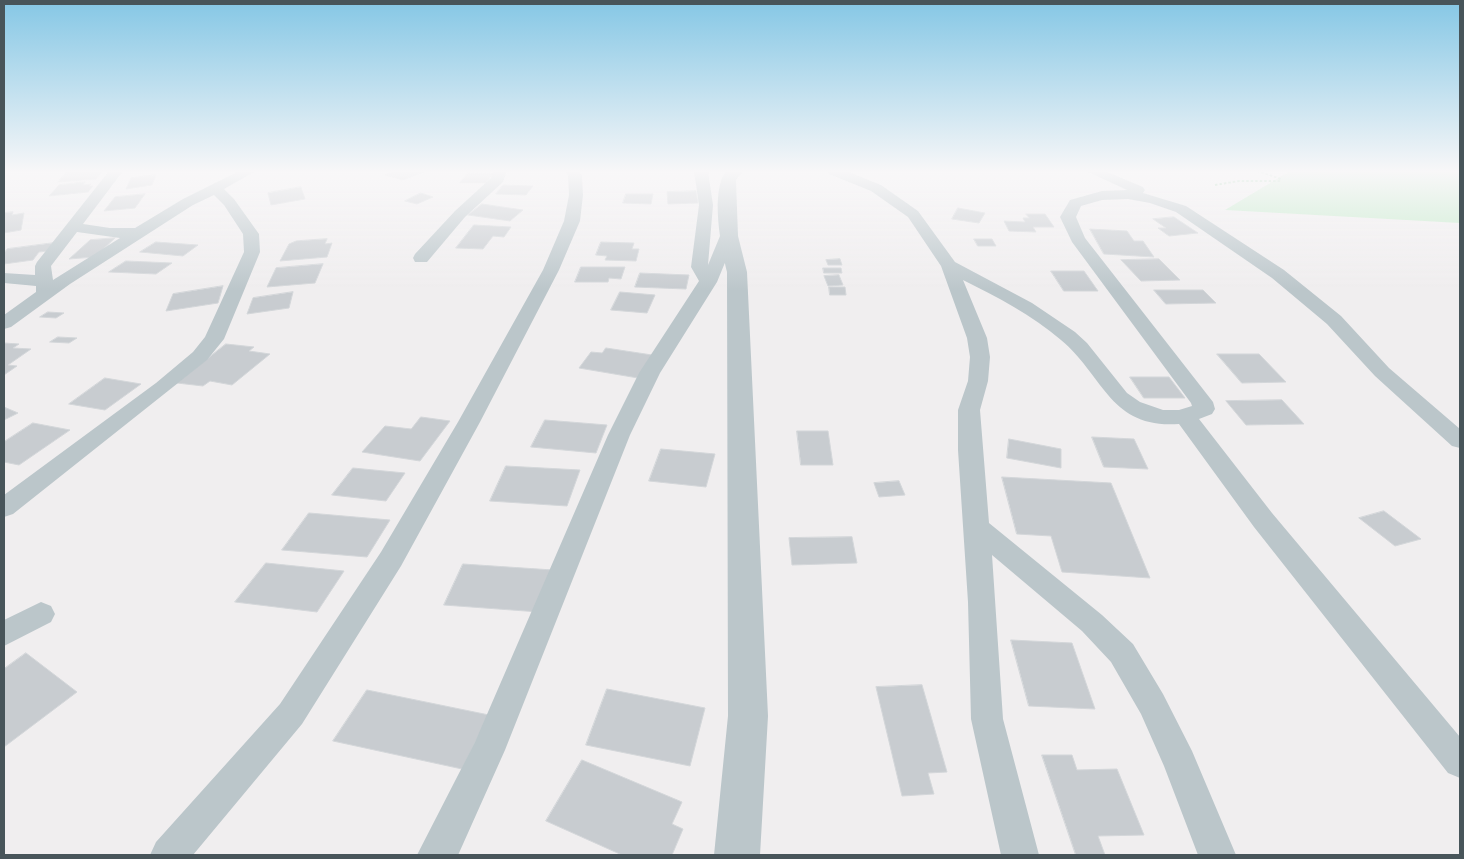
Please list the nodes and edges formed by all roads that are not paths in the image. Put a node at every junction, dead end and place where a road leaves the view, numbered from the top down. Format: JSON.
{"nodes":[{"id":1,"x":82,"y":211,"type":"edge"},
{"id":2,"x":174,"y":211,"type":"edge"},
{"id":3,"x":235,"y":211,"type":"edge"},
{"id":4,"x":463,"y":211,"type":"edge"},
{"id":5,"x":574,"y":211,"type":"edge"},
{"id":6,"x":705,"y":211,"type":"edge"},
{"id":7,"x":728,"y":211,"type":"edge"},
{"id":8,"x":909,"y":211,"type":"edge"},
{"id":9,"x":1071,"y":211,"type":"edge"},
{"id":10,"x":1184,"y":211,"type":"edge"},
{"id":11,"x":74,"y":227,"type":"junction"},
{"id":12,"x":140,"y":233,"type":"junction"},
{"id":13,"x":728,"y":236,"type":"junction"},
{"id":14,"x":421,"y":258,"type":"dead end"},
{"id":15,"x":949,"y":266,"type":"junction"},
{"id":16,"x":4,"y":278,"type":"edge"},
{"id":17,"x":708,"y":282,"type":"junction"},
{"id":18,"x":45,"y":287,"type":"junction"},
{"id":19,"x":4,"y":323,"type":"edge"},
{"id":20,"x":1186,"y":417,"type":"junction"},
{"id":21,"x":1460,"y":441,"type":"edge"},
{"id":22,"x":4,"y":508,"type":"edge"},
{"id":23,"x":977,"y":528,"type":"junction"},
{"id":24,"x":41,"y":614,"type":"dead end"},
{"id":25,"x":4,"y":634,"type":"edge"},
{"id":26,"x":1460,"y":762,"type":"edge"},
{"id":27,"x":169,"y":855,"type":"edge"},
{"id":28,"x":436,"y":855,"type":"edge"},
{"id":29,"x":737,"y":855,"type":"edge"},
{"id":30,"x":1020,"y":855,"type":"edge"},
{"id":31,"x":1217,"y":855,"type":"edge"}],
"edges":[{"from":1,"to":11,"type":"street"},
{"from":2,"to":12,"type":"street"},
{"from":3,"to":22,"type":"street"},
{"from":4,"to":14,"type":"street"},
{"from":5,"to":27,"type":"street"},
{"from":6,"to":17,"type":"street"},
{"from":7,"to":13,"type":"street"},
{"from":8,"to":15,"type":"street"},
{"from":9,"to":20,"type":"street"},
{"from":10,"to":21,"type":"street"},
{"from":11,"to":12,"type":"street"},
{"from":11,"to":18,"type":"street"},
{"from":12,"to":18,"type":"street"},
{"from":13,"to":17,"type":"street"},
{"from":13,"to":29,"type":"street"},
{"from":15,"to":20,"type":"street"},
{"from":15,"to":23,"type":"street"},
{"from":16,"to":18,"type":"street"},
{"from":17,"to":28,"type":"street"},
{"from":18,"to":19,"type":"street"},
{"from":20,"to":26,"type":"street"},
{"from":23,"to":30,"type":"street"},
{"from":23,"to":31,"type":"street"},
{"from":24,"to":25,"type":"street"}]}
